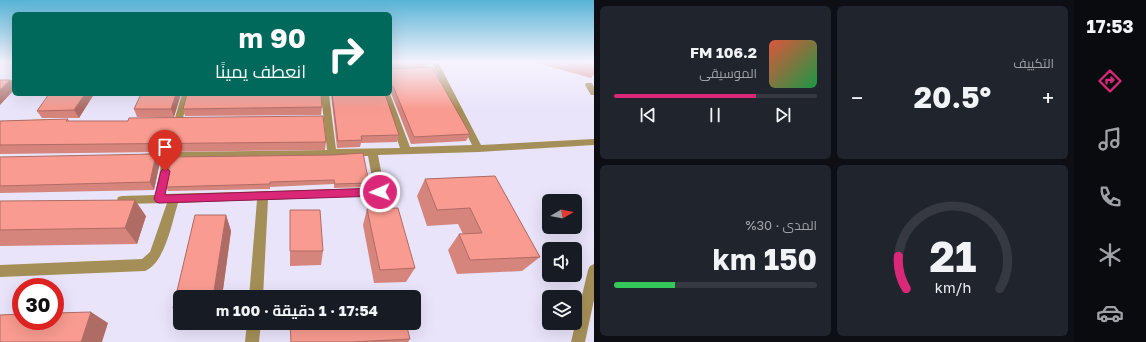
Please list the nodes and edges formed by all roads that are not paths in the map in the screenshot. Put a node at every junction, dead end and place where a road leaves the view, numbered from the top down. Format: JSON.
{"nodes":[{"id":1,"x":440,"y":78,"type":"edge"},
{"id":2,"x":0,"y":82,"type":"edge"},
{"id":3,"x":12,"y":82,"type":"edge"},
{"id":4,"x":589,"y":85,"type":"dead end"},
{"id":5,"x":594,"y":93,"type":"edge"},
{"id":6,"x":185,"y":96,"type":"edge"},
{"id":7,"x":325,"y":96,"type":"edge"},
{"id":8,"x":387,"y":96,"type":"edge"},
{"id":9,"x":178,"y":121,"type":"edge"},
{"id":10,"x":594,"y":142,"type":"edge"},
{"id":11,"x":479,"y":149,"type":"junction"},
{"id":12,"x":406,"y":150,"type":"junction"},
{"id":13,"x":372,"y":151,"type":"junction"},
{"id":14,"x":332,"y":154,"type":"junction"},
{"id":15,"x":168,"y":156,"type":"junction"},
{"id":16,"x":138,"y":157,"type":"edge"},
{"id":17,"x":263,"y":197,"type":"junction"},
{"id":18,"x":159,"y":199,"type":"junction"},
{"id":19,"x":174,"y":199,"type":"junction"},
{"id":20,"x":111,"y":200,"type":"edge"},
{"id":21,"x":594,"y":270,"type":"edge"},
{"id":22,"x":0,"y":271,"type":"edge"},
{"id":23,"x":256,"y":290,"type":"edge"},
{"id":24,"x":590,"y":311,"type":"edge"},
{"id":25,"x":253,"y":330,"type":"edge"},
{"id":26,"x":252,"y":342,"type":"edge"},
{"id":27,"x":578,"y":342,"type":"edge"}],
"edges":[{"from":1,"to":11,"type":"street"},
{"from":2,"to":3,"type":"street"},
{"from":4,"to":5,"type":"street"},
{"from":6,"to":9,"type":"street"},
{"from":7,"to":14,"type":"street"},
{"from":8,"to":12,"type":"street"},
{"from":10,"to":11,"type":"street"},
{"from":11,"to":12,"type":"street"},
{"from":12,"to":13,"type":"street"},
{"from":13,"to":14,"type":"street"},
{"from":13,"to":17,"type":"street"},
{"from":14,"to":15,"type":"street"},
{"from":15,"to":16,"type":"street"},
{"from":15,"to":18,"type":"street"},
{"from":17,"to":19,"type":"street"},
{"from":17,"to":23,"type":"street"},
{"from":18,"to":19,"type":"street"},
{"from":18,"to":20,"type":"street"},
{"from":19,"to":22,"type":"street"},
{"from":21,"to":24,"type":"street"},
{"from":24,"to":27,"type":"street"},
{"from":25,"to":26,"type":"street"}]}
